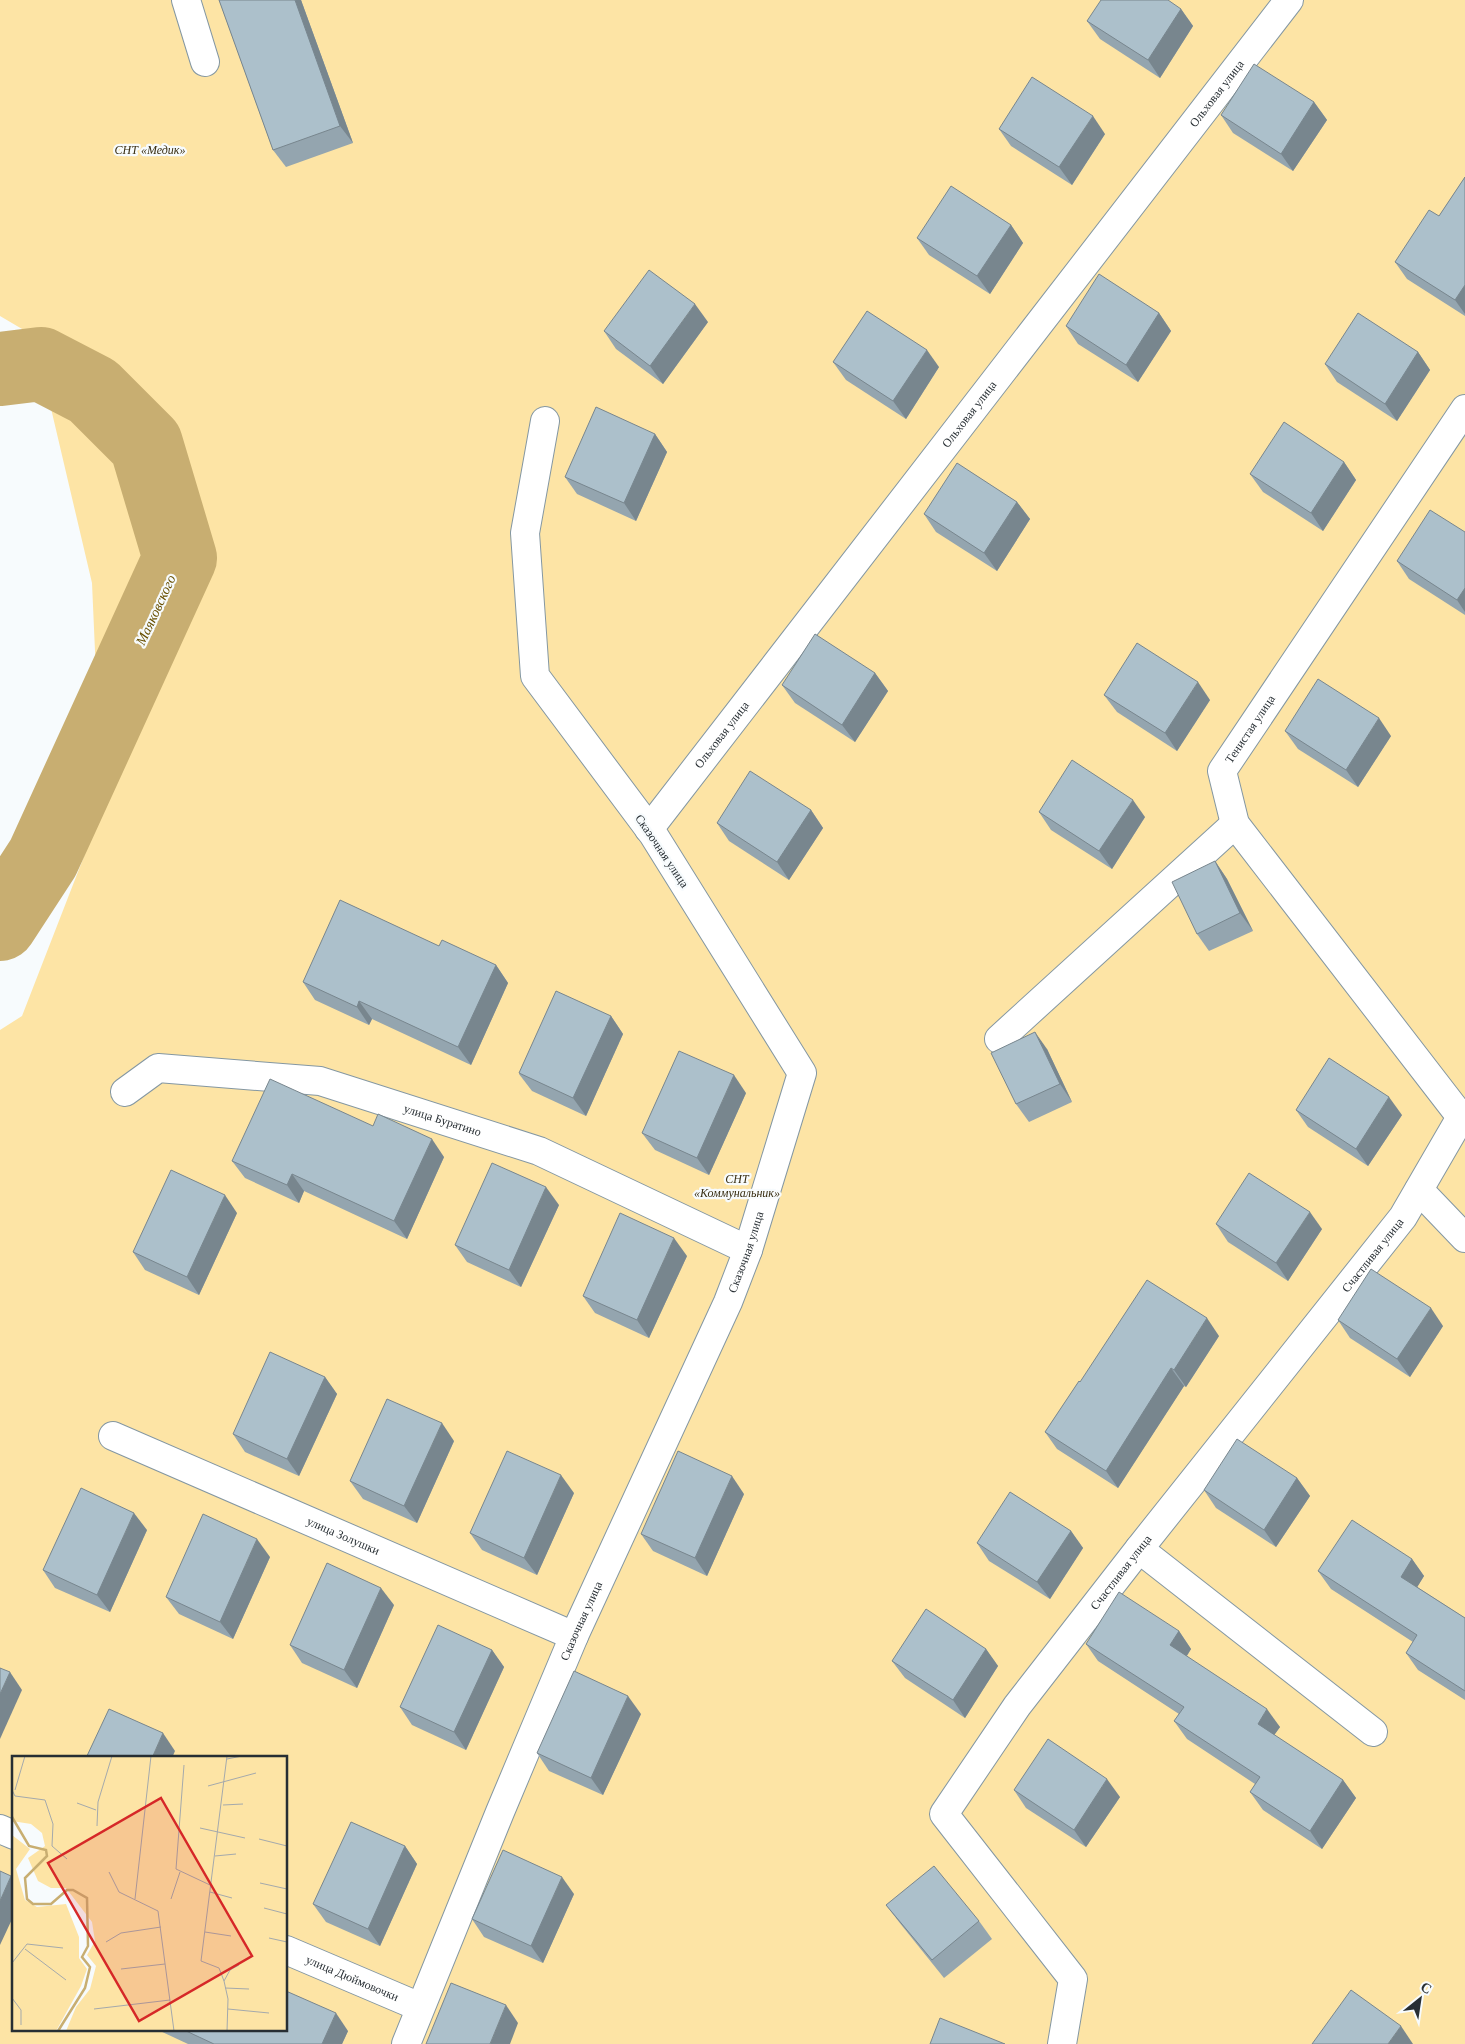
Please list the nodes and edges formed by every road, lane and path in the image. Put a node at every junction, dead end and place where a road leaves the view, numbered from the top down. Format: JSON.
{"nodes":[{"id":1,"x":186,"y":0,"type":"edge"},
{"id":2,"x":1288,"y":0,"type":"edge"},
{"id":3,"x":206,"y":62,"type":"dead end"},
{"id":4,"x":1465,"y":409,"type":"edge"},
{"id":5,"x":546,"y":421,"type":"dead end"},
{"id":6,"x":1235,"y":824,"type":"junction"},
{"id":7,"x":649,"y":829,"type":"junction"},
{"id":8,"x":999,"y":1039,"type":"dead end"},
{"id":9,"x":125,"y":1092,"type":"dead end"},
{"id":10,"x":1463,"y":1115,"type":"edge"},
{"id":11,"x":1419,"y":1190,"type":"junction"},
{"id":12,"x":1465,"y":1238,"type":"edge"},
{"id":13,"x":748,"y":1250,"type":"junction"},
{"id":14,"x":113,"y":1436,"type":"dead end"},
{"id":15,"x":1139,"y":1549,"type":"junction"},
{"id":16,"x":574,"y":1636,"type":"junction"},
{"id":17,"x":1372,"y":1732,"type":"dead end"},
{"id":18,"x":0,"y":1829,"type":"edge"},
{"id":19,"x":12,"y":1834,"type":"edge"},
{"id":20,"x":288,"y":1951,"type":"edge"},
{"id":21,"x":420,"y":2007,"type":"junction"},
{"id":22,"x":406,"y":2044,"type":"edge"},
{"id":23,"x":1062,"y":2044,"type":"edge"}],
"edges":[{"from":1,"to":3,"type":"street"},
{"from":2,"to":7,"type":"street","name":"Ольховая улица"},
{"from":4,"to":6,"type":"street","name":"Тенистая улица"},
{"from":5,"to":7,"type":"street","name":"Сказочная улица"},
{"from":6,"to":8,"type":"street"},
{"from":6,"to":10,"type":"street","name":"Тенистая улица"},
{"from":7,"to":13,"type":"street","name":"Сказочная улица"},
{"from":9,"to":13,"type":"street","name":"улица Буратино"},
{"from":10,"to":11,"type":"street","name":"Счастливая улица"},
{"from":11,"to":12,"type":"street"},
{"from":11,"to":15,"type":"street","name":"Счастливая улица"},
{"from":13,"to":16,"type":"street","name":"Сказочная улица"},
{"from":14,"to":16,"type":"street","name":"улица Золушки"},
{"from":15,"to":17,"type":"street"},
{"from":15,"to":23,"type":"street","name":"Счастливая улица"},
{"from":16,"to":21,"type":"street","name":"Сказочная улица"},
{"from":18,"to":19,"type":"street"},
{"from":20,"to":21,"type":"street","name":"улица Дюймовочки"},
{"from":21,"to":22,"type":"street","name":"Сказочная улица"}]}
